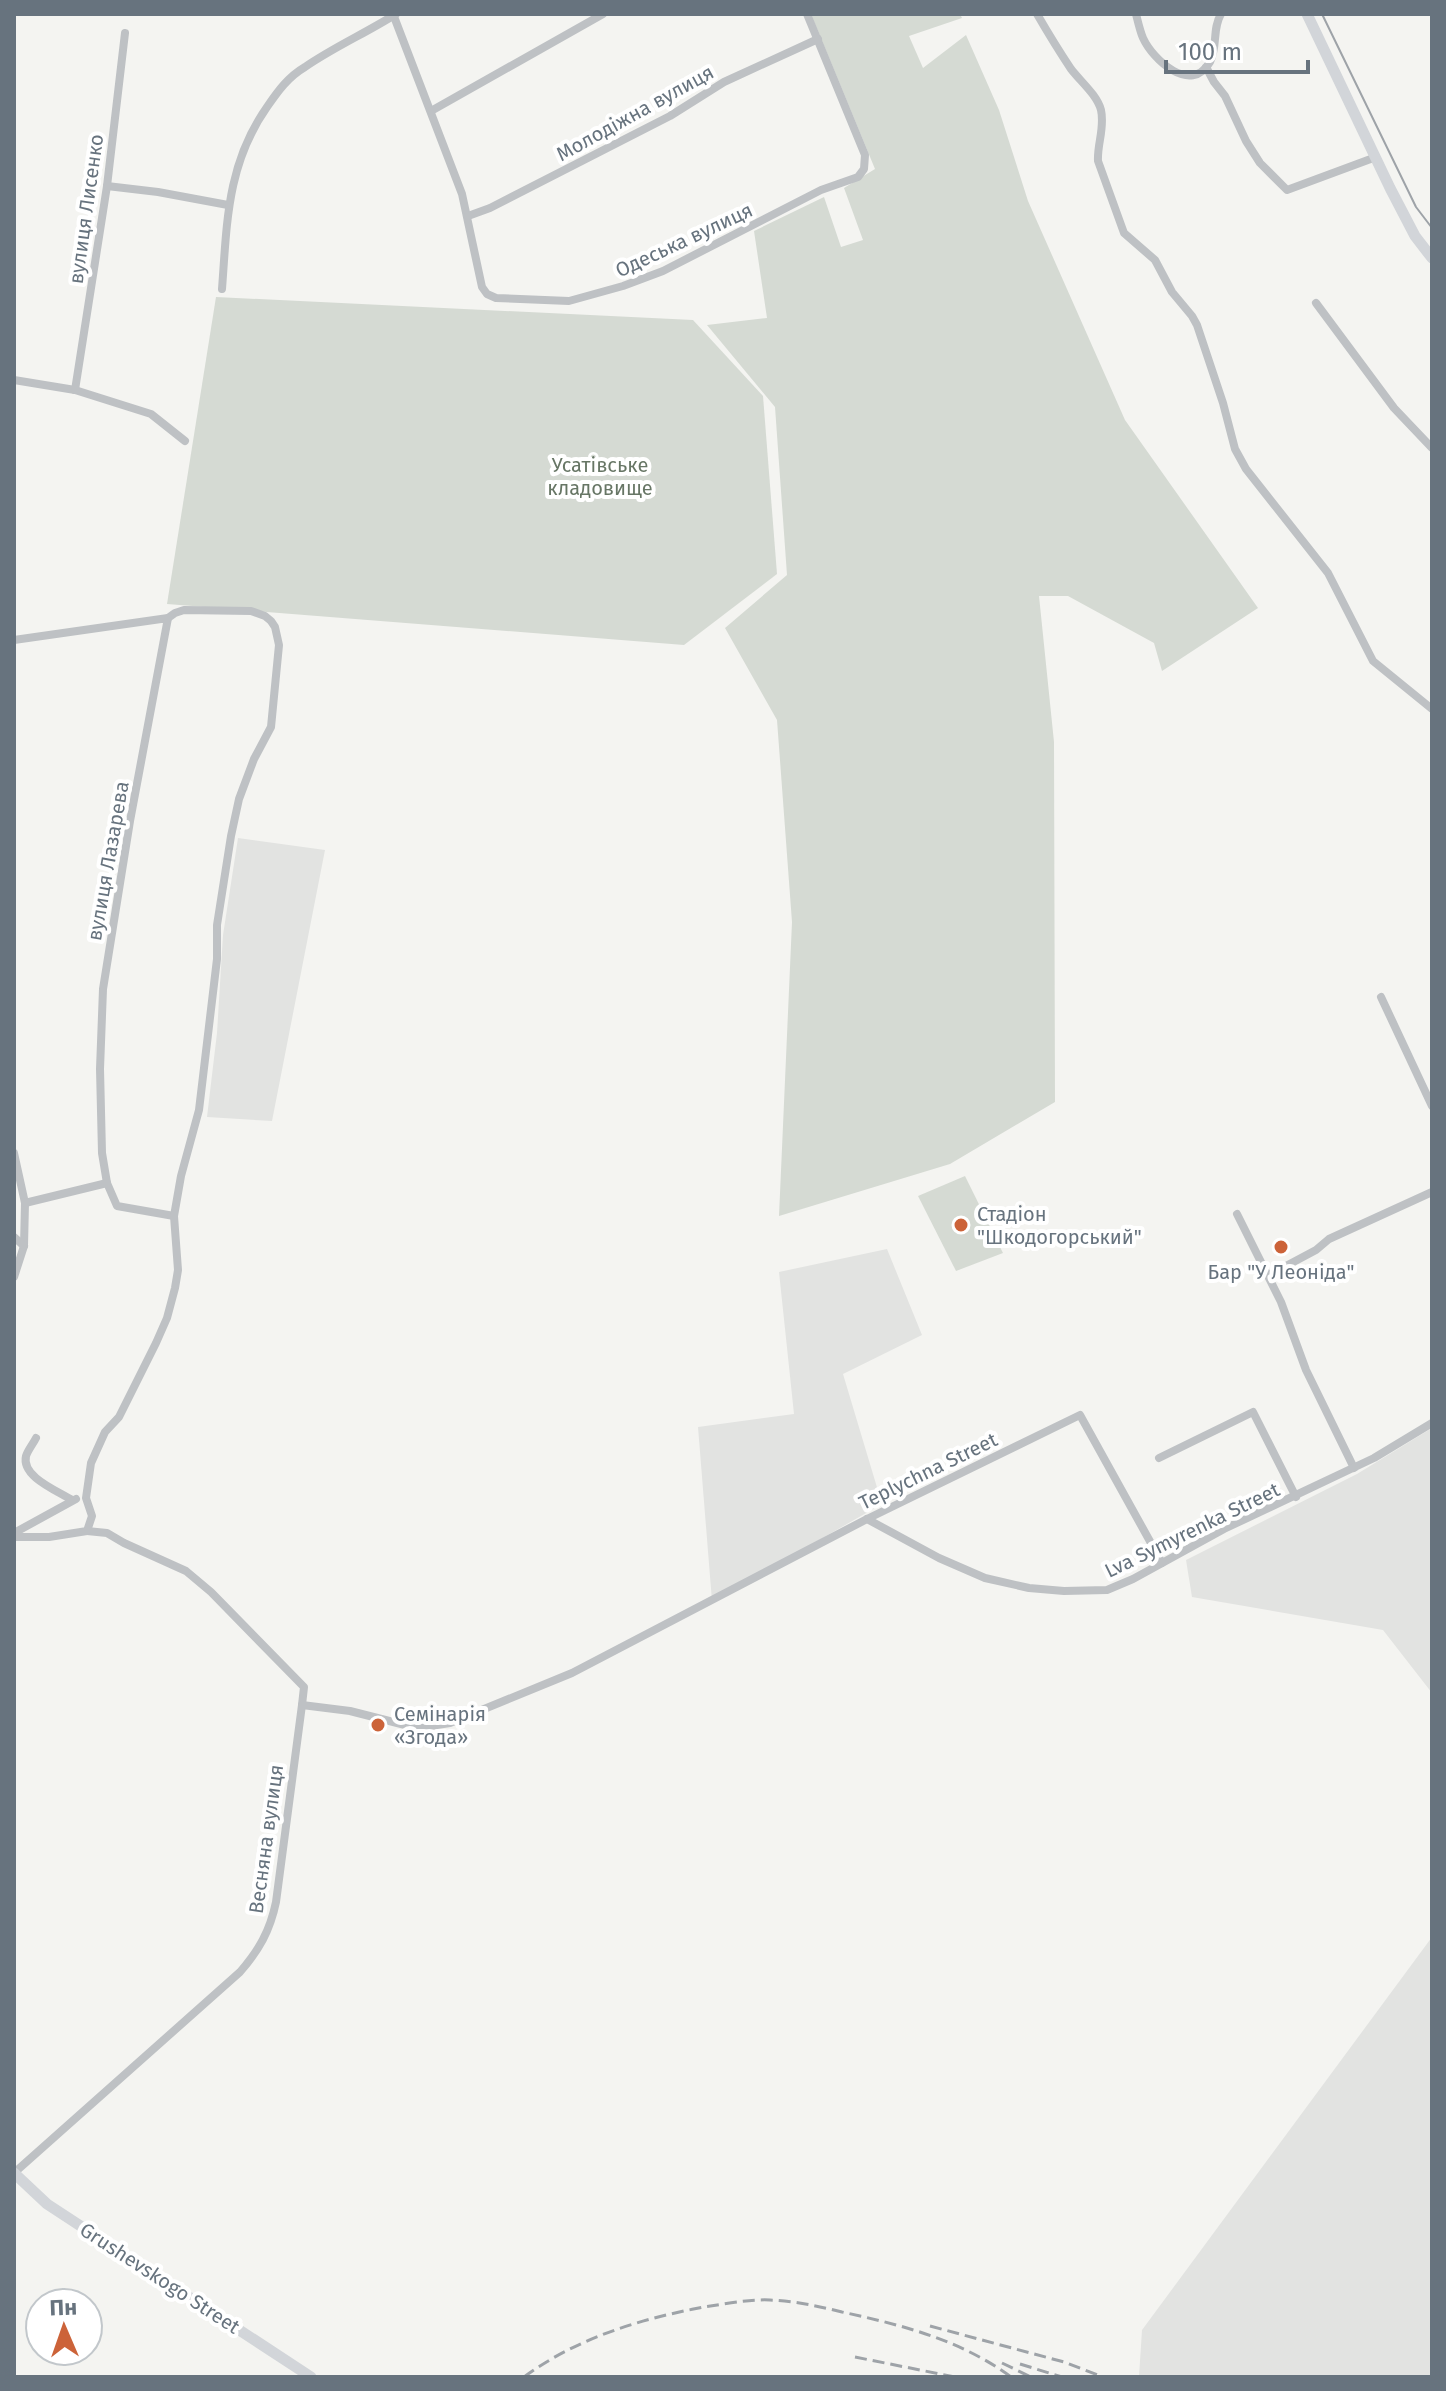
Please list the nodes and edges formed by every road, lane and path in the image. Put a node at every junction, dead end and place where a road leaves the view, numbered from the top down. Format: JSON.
{"nodes":[{"id":1,"x":603,"y":14,"type":"edge"},
{"id":2,"x":807,"y":14,"type":"edge"},
{"id":3,"x":1037,"y":14,"type":"edge"},
{"id":4,"x":1136,"y":14,"type":"edge"},
{"id":5,"x":1221,"y":14,"type":"edge"},
{"id":6,"x":1307,"y":14,"type":"edge"},
{"id":7,"x":394,"y":15,"type":"edge"},
{"id":8,"x":125,"y":33,"type":"dead end"},
{"id":9,"x":818,"y":39,"type":"junction"},
{"id":10,"x":1206,"y":67,"type":"junction"},
{"id":11,"x":431,"y":111,"type":"junction"},
{"id":12,"x":1376,"y":157,"type":"junction"},
{"id":13,"x":107,"y":186,"type":"junction"},
{"id":14,"x":228,"y":205,"type":"junction"},
{"id":15,"x":468,"y":216,"type":"junction"},
{"id":16,"x":1432,"y":258,"type":"edge"},
{"id":17,"x":222,"y":289,"type":"dead end"},
{"id":18,"x":1316,"y":303,"type":"dead end"},
{"id":19,"x":14,"y":380,"type":"edge"},
{"id":20,"x":75,"y":390,"type":"junction"},
{"id":21,"x":185,"y":441,"type":"dead end"},
{"id":22,"x":1432,"y":448,"type":"edge"},
{"id":23,"x":168,"y":618,"type":"junction"},
{"id":24,"x":14,"y":640,"type":"edge"},
{"id":25,"x":1432,"y":709,"type":"edge"},
{"id":26,"x":1381,"y":997,"type":"dead end"},
{"id":27,"x":1432,"y":1106,"type":"edge"},
{"id":28,"x":14,"y":1153,"type":"edge"},
{"id":29,"x":107,"y":1183,"type":"junction"},
{"id":30,"x":1432,"y":1192,"type":"edge"},
{"id":31,"x":25,"y":1203,"type":"junction"},
{"id":32,"x":1237,"y":1214,"type":"dead end"},
{"id":33,"x":174,"y":1216,"type":"junction"},
{"id":34,"x":14,"y":1237,"type":"edge"},
{"id":35,"x":24,"y":1246,"type":"junction"},
{"id":36,"x":1269,"y":1275,"type":"junction"},
{"id":37,"x":14,"y":1277,"type":"edge"},
{"id":38,"x":1432,"y":1423,"type":"edge"},
{"id":39,"x":36,"y":1438,"type":"dead end"},
{"id":40,"x":1159,"y":1458,"type":"dead end"},
{"id":41,"x":1354,"y":1468,"type":"junction"},
{"id":42,"x":1296,"y":1497,"type":"junction"},
{"id":43,"x":86,"y":1498,"type":"junction"},
{"id":44,"x":72,"y":1500,"type":"junction"},
{"id":45,"x":92,"y":1516,"type":"junction"},
{"id":46,"x":867,"y":1519,"type":"junction"},
{"id":47,"x":87,"y":1531,"type":"junction"},
{"id":48,"x":107,"y":1533,"type":"junction"},
{"id":49,"x":14,"y":1535,"type":"edge"},
{"id":50,"x":1162,"y":1563,"type":"junction"},
{"id":51,"x":302,"y":1705,"type":"junction"},
{"id":52,"x":14,"y":2173,"type":"edge"},
{"id":53,"x":311,"y":2377,"type":"edge"}],
"edges":[{"from":1,"to":11,"type":"street"},
{"from":2,"to":9,"type":"street"},
{"from":3,"to":25,"type":"street"},
{"from":4,"to":10,"type":"street"},
{"from":5,"to":10,"type":"street"},
{"from":6,"to":12,"type":"main road"},
{"from":7,"to":11,"type":"street"},
{"from":7,"to":14,"type":"street"},
{"from":8,"to":13,"type":"street","name":"вулиця Лисенко"},
{"from":9,"to":15,"type":"street","name":"Молодіжна вулиця"},
{"from":9,"to":15,"type":"street","name":"Одеська вулиця"},
{"from":10,"to":12,"type":"street"},
{"from":11,"to":15,"type":"street"},
{"from":12,"to":16,"type":"main road"},
{"from":13,"to":14,"type":"street"},
{"from":13,"to":20,"type":"street","name":"вулиця Лисенко"},
{"from":14,"to":17,"type":"street"},
{"from":18,"to":22,"type":"street"},
{"from":19,"to":20,"type":"street"},
{"from":20,"to":21,"type":"street"},
{"from":23,"to":24,"type":"street"},
{"from":23,"to":29,"type":"street","name":"вулиця Лазарева"},
{"from":23,"to":33,"type":"street"},
{"from":26,"to":27,"type":"street"},
{"from":28,"to":31,"type":"street"},
{"from":29,"to":31,"type":"street"},
{"from":29,"to":33,"type":"street"},
{"from":30,"to":36,"type":"street"},
{"from":31,"to":35,"type":"street"},
{"from":32,"to":36,"type":"street"},
{"from":33,"to":43,"type":"street"},
{"from":34,"to":35,"type":"street"},
{"from":35,"to":37,"type":"street"},
{"from":36,"to":41,"type":"street"},
{"from":38,"to":41,"type":"street","name":"Lva Symyrenka Street"},
{"from":39,"to":44,"type":"street"},
{"from":40,"to":42,"type":"street"},
{"from":41,"to":42,"type":"street","name":"Lva Symyrenka Street"},
{"from":42,"to":50,"type":"street","name":"Lva Symyrenka Street"},
{"from":43,"to":44,"type":"street"},
{"from":43,"to":45,"type":"street"},
{"from":44,"to":49,"type":"street"},
{"from":45,"to":47,"type":"street"},
{"from":45,"to":48,"type":"street"},
{"from":46,"to":50,"type":"street","name":"Lva Symyrenka Street"},
{"from":46,"to":50,"type":"street","name":"Teplychna Street"},
{"from":46,"to":51,"type":"street","name":"Teplychna Street"},
{"from":47,"to":48,"type":"street"},
{"from":47,"to":49,"type":"street"},
{"from":48,"to":51,"type":"street"},
{"from":51,"to":52,"type":"street","name":"Весняна вулиця"},
{"from":52,"to":53,"type":"main road","name":"Grushevskogo Street"}]}
